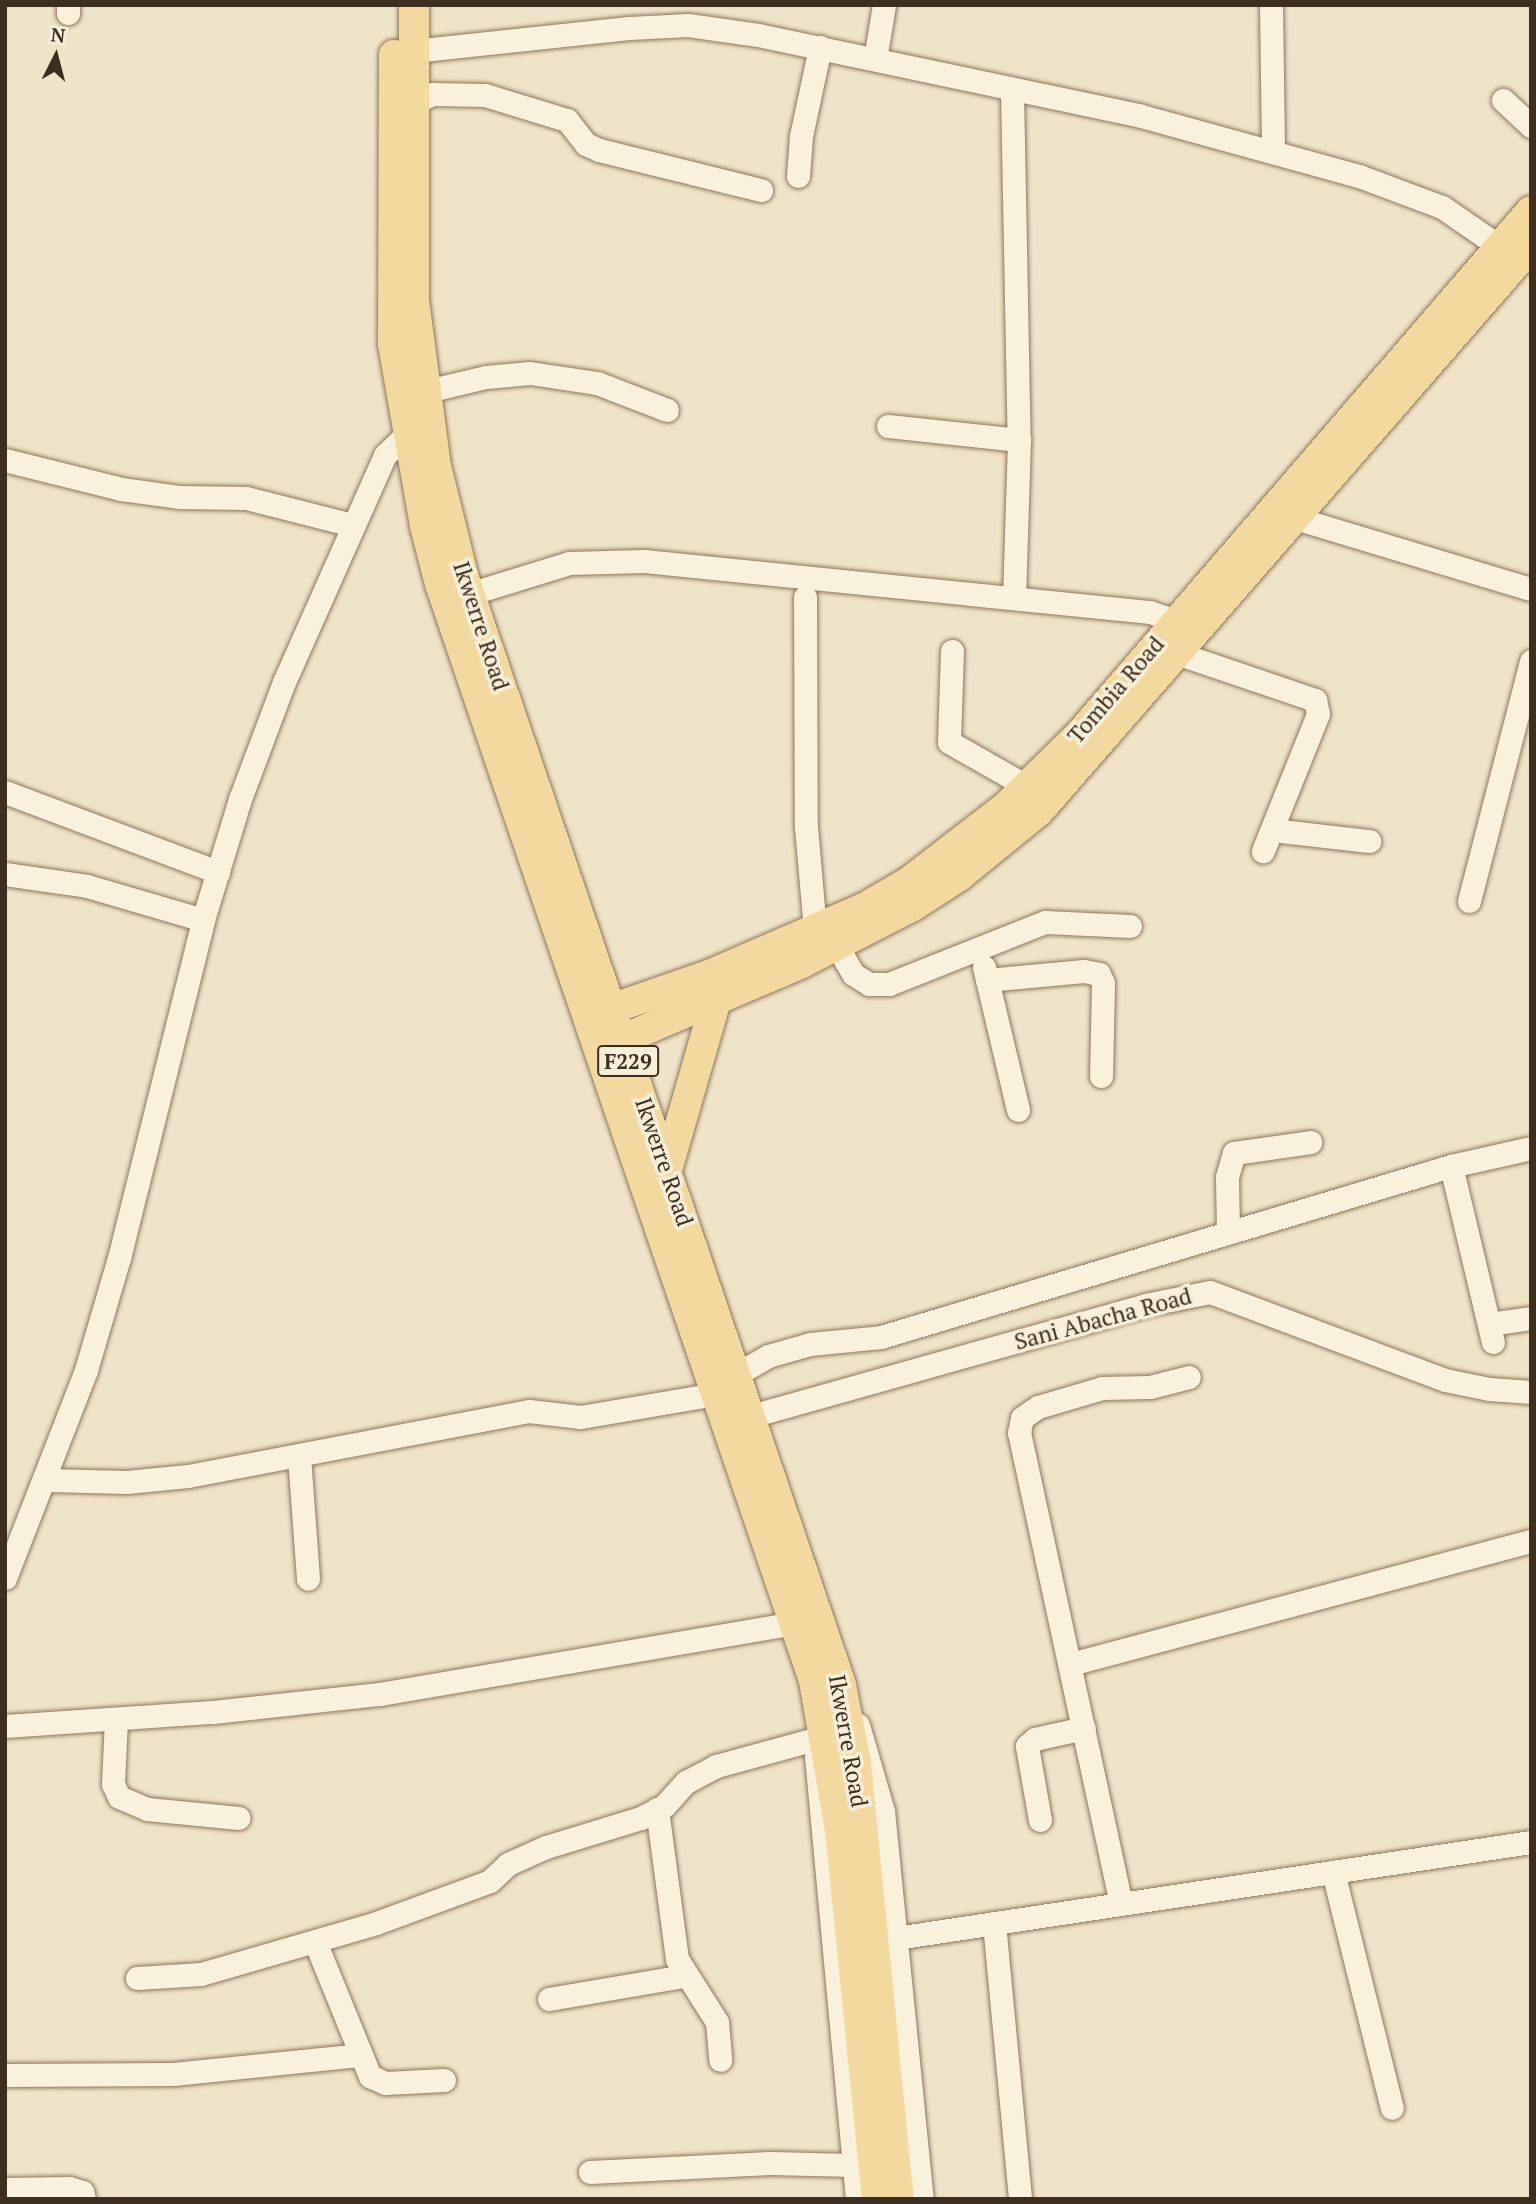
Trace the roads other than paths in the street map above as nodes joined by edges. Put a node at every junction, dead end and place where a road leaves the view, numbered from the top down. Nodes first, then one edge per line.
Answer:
1 (396, 5) edge
2 (414, 5) edge
3 (884, 5) edge
4 (1271, 5) edge
5 (690, 15) edge
6 (820, 47) junction
7 (413, 51) junction
8 (876, 60) junction
9 (1012, 91) junction
10 (1503, 100) dead end
11 (414, 102) junction
12 (1531, 125) edge
13 (1273, 152) junction
14 (798, 176) dead end
15 (761, 190) dead end
16 (1531, 211) edge
17 (1520, 245) edge
18 (423, 392) junction
19 (667, 410) dead end
20 (888, 426) dead end
21 (418, 432) junction
22 (1019, 440) junction
23 (5, 460) edge
24 (1281, 514) junction
25 (353, 524) junction
26 (1531, 589) edge
27 (469, 594) junction
28 (805, 597) dead end
29 (1014, 598) junction
30 (1187, 624) junction
31 (1168, 649) junction
32 (952, 651) dead end
33 (1531, 660) edge
34 (1028, 787) junction
35 (5, 792) edge
36 (1369, 841) dead end
37 (218, 872) junction
38 (5, 874) edge
39 (1469, 901) dead end
40 (203, 920) junction
41 (1130, 926) dead end
42 (826, 938) junction
43 (979, 948) junction
44 (597, 978) junction
45 (987, 980) junction
46 (652, 997) junction
47 (716, 1000) junction
48 (598, 1014) junction
49 (609, 1046) junction
50 (1101, 1076) dead end
51 (1018, 1110) dead end
52 (1310, 1142) dead end
53 (1531, 1148) edge
54 (1451, 1166) junction
55 (667, 1170) junction
56 (1228, 1231) junction
57 (1531, 1318) edge
58 (1189, 1377) dead end
59 (726, 1384) junction
60 (1531, 1392) edge
61 (751, 1416) junction
62 (299, 1456) junction
63 (47, 1480) junction
64 (13, 1538) edge
65 (1531, 1541) edge
66 (5, 1578) edge
67 (308, 1579) dead end
68 (797, 1626) junction
69 (1071, 1664) junction
70 (841, 1685) junction
71 (116, 1720) junction
72 (5, 1726) edge
73 (1084, 1728) junction
74 (815, 1740) junction
75 (657, 1809) junction
76 (239, 1818) dead end
77 (1040, 1820) dead end
78 (1531, 1842) edge
79 (1333, 1872) junction
80 (1121, 1904) junction
81 (994, 1923) junction
82 (896, 1938) junction
83 (316, 1944) junction
84 (684, 1976) junction
85 (137, 1978) dead end
86 (550, 1999) dead end
87 (359, 2056) junction
88 (720, 2060) dead end
89 (5, 2075) edge
90 (444, 2080) dead end
91 (1392, 2108) dead end
92 (879, 2110) junction
93 (854, 2165) junction
94 (590, 2172) dead end
95 (5, 2189) edge
96 (84, 2199) edge
97 (857, 2199) edge
98 (877, 2199) edge
99 (899, 2199) edge
100 (922, 2199) edge
101 (1020, 2199) edge

1 - 21 main road, Ikwerre Road / F229
2 - 7 main road, Ikwerre Road / F229
3 - 8 street
4 - 13 street
5 - 6 street
5 - 7 street
6 - 8 street
6 - 14 street
7 - 11 main road, Ikwerre Road / F229
8 - 9 street
9 - 13 street
9 - 22 street
10 - 12 street
11 - 15 street
11 - 18 main road, Ikwerre Road / F229
13 - 17 street
16 - 17 main road, Tombia Road
17 - 24 main road, Tombia Road
18 - 19 street
18 - 21 main road, Ikwerre Road / F229
20 - 22 street
21 - 25 street
21 - 27 main road, Ikwerre Road / F229
21 - 48 main road, Ikwerre Road / F229
22 - 29 street
23 - 25 street
24 - 26 street
24 - 30 main road, Tombia Road
25 - 37 street
27 - 29 street
27 - 44 main road, Ikwerre Road / F229
28 - 42 street
29 - 30 street
30 - 31 main road, Tombia Road
31 - 34 main road, Tombia Road
31 - 36 street
31 - 42 main road, Tombia Road
32 - 34 street
33 - 39 street
34 - 42 main road, Tombia Road
35 - 37 street
37 - 40 street
38 - 40 street
40 - 63 street
41 - 43 street
42 - 43 street
42 - 46 main road, Tombia Road
42 - 47 main road, Tombia Road
43 - 45 street
44 - 46 main road
44 - 48 main road, Ikwerre Road / F229
45 - 50 street
45 - 51 street
46 - 48 main road, Tombia Road
47 - 49 main road, Tombia Road
47 - 55 main road
48 - 49 main road, Ikwerre Road / F229
49 - 55 main road, Ikwerre Road / F229
49 - 59 main road, Ikwerre Road / F229
52 - 56 street
53 - 54 street
54 - 56 street
54 - 57 street
55 - 59 main road, Ikwerre Road / F229
56 - 59 street
58 - 69 street
59 - 61 main road, Ikwerre Road / F229
59 - 62 street
59 - 68 main road, Ikwerre Road / F229
60 - 61 street, Sani Abacha Road
61 - 70 main road, Ikwerre Road / F229
62 - 63 street
62 - 67 street
63 - 64 street
64 - 66 street
65 - 69 street
68 - 71 street
68 - 74 street
68 - 92 main road, Ikwerre Road / F229
69 - 73 street
70 - 82 street
70 - 92 main road, Ikwerre Road / F229
71 - 72 street
71 - 76 street
73 - 77 street
73 - 80 street
74 - 75 street
74 - 93 street
75 - 83 street
75 - 84 street
78 - 79 street
79 - 80 street
79 - 91 street
80 - 81 street
81 - 82 street
81 - 101 street
82 - 100 street
83 - 85 street
83 - 87 street
84 - 86 street
84 - 88 street
87 - 89 street
87 - 90 street
92 - 98 main road, Ikwerre Road / F229
92 - 99 main road, Ikwerre Road / F229
93 - 94 street
93 - 97 street
95 - 96 street

